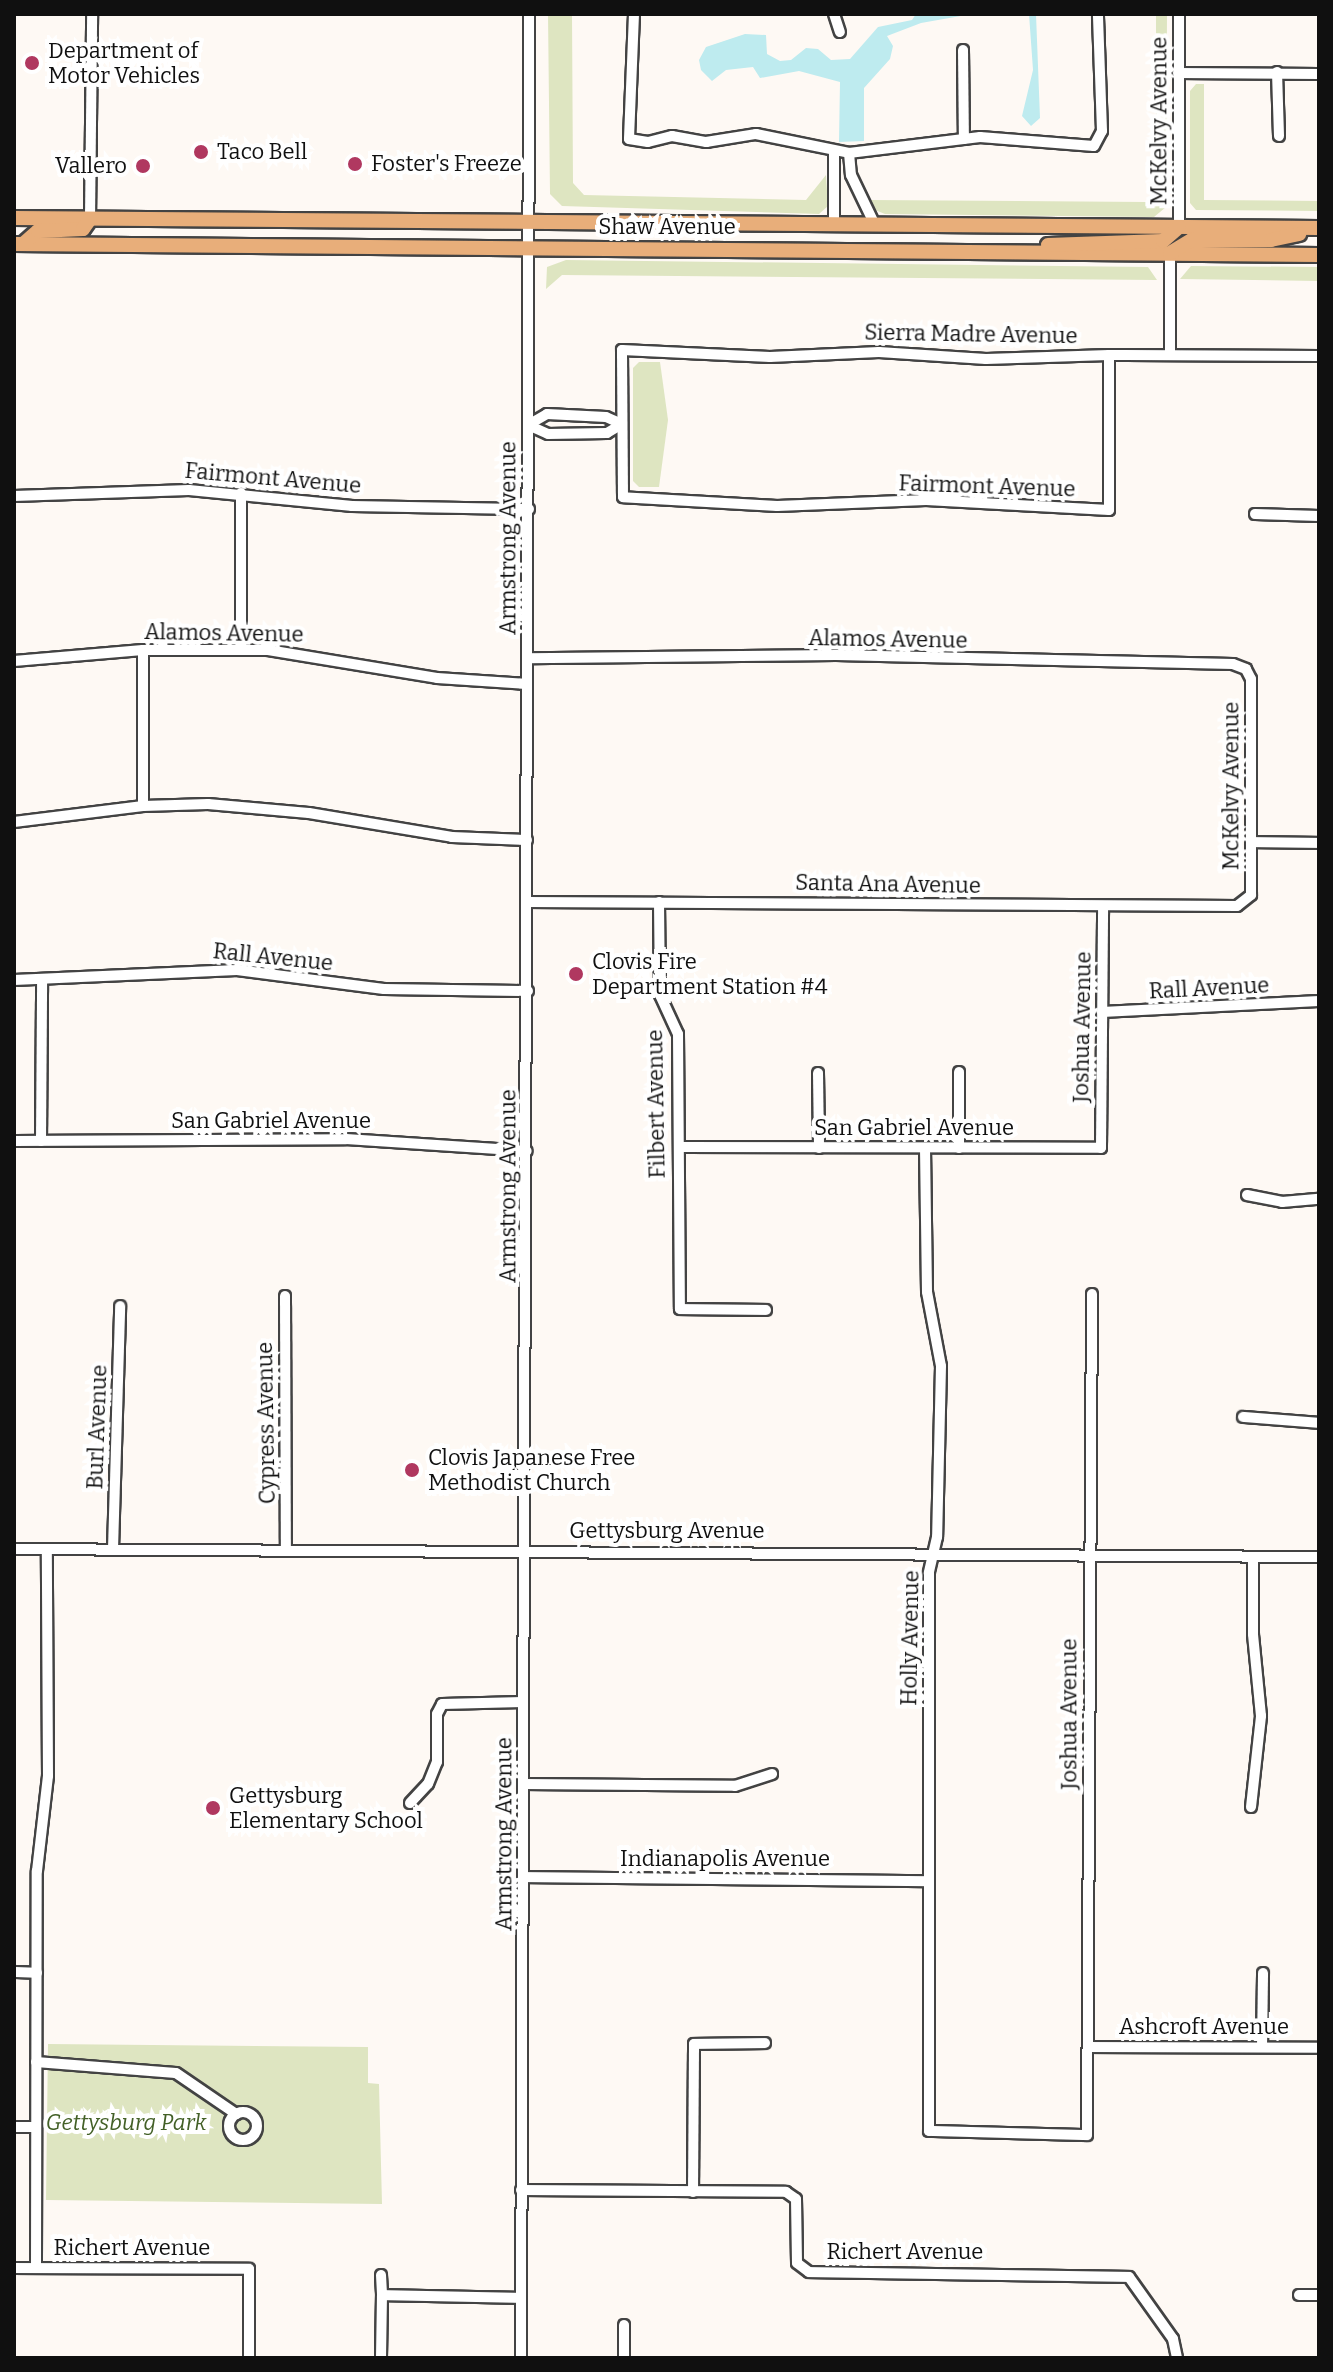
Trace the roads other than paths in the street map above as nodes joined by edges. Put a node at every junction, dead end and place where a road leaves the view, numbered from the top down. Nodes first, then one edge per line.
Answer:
1 (92, 14) edge
2 (529, 14) edge
3 (634, 14) edge
4 (834, 14) edge
5 (1098, 14) edge
6 (1179, 14) edge
7 (840, 32) dead end
8 (963, 50) dead end
9 (1277, 72) junction
10 (1178, 73) junction
11 (1319, 74) edge
12 (1279, 136) dead end
13 (964, 139) junction
14 (834, 152) junction
15 (849, 153) junction
16 (14, 218) edge
17 (90, 219) junction
18 (529, 223) junction
19 (834, 224) junction
20 (875, 225) junction
21 (1179, 227) junction
22 (1319, 229) edge
23 (19, 244) edge
24 (529, 248) junction
25 (1017, 251) junction
26 (1170, 253) junction
27 (1319, 255) edge
28 (1109, 355) junction
29 (1170, 355) junction
30 (1319, 356) edge
31 (622, 424) junction
32 (528, 425) junction
33 (241, 493) junction
34 (14, 496) edge
35 (529, 509) junction
36 (1255, 514) dead end
37 (1319, 516) edge
38 (241, 649) junction
39 (143, 650) junction
40 (528, 658) junction
41 (14, 661) edge
42 (1246, 669) joint
43 (527, 684) junction
44 (143, 806) junction
45 (14, 822) edge
46 (527, 840) junction
47 (1251, 842) junction
48 (1319, 843) edge
49 (527, 902) junction
50 (659, 902) junction
51 (1247, 902) joint
52 (1103, 907) junction
53 (14, 980) edge
54 (42, 980) junction
55 (528, 991) junction
56 (1319, 1001) edge
57 (1102, 1012) junction
58 (959, 1072) dead end
59 (818, 1073) dead end
60 (14, 1141) edge
61 (41, 1141) junction
62 (679, 1147) junction
63 (819, 1148) junction
64 (925, 1148) junction
65 (959, 1148) junction
66 (1101, 1148) joint
67 (527, 1151) junction
68 (1247, 1195) dead end
69 (1319, 1199) edge
70 (1092, 1294) dead end
71 (285, 1296) dead end
72 (120, 1306) dead end
73 (766, 1310) dead end
74 (1243, 1417) dead end
75 (1319, 1423) edge
76 (14, 1549) edge
77 (47, 1549) junction
78 (113, 1549) junction
79 (286, 1550) junction
80 (524, 1552) junction
81 (933, 1556) junction
82 (1090, 1556) junction
83 (1253, 1557) junction
84 (1319, 1557) edge
85 (523, 1702) junction
86 (772, 1774) dead end
87 (524, 1784) junction
88 (410, 1803) dead end
89 (1251, 1807) dead end
90 (523, 1877) junction
91 (926, 1881) junction
92 (14, 1972) edge
93 (37, 1973) junction
94 (1263, 1973) dead end
95 (765, 2043) dead end
96 (1089, 2047) junction
97 (1262, 2047) junction
98 (1319, 2048) edge
99 (36, 2062) junction
100 (236, 2114) dead end
101 (14, 2127) edge
102 (36, 2127) junction
103 (1087, 2135) joint
104 (521, 2190) junction
105 (693, 2192) junction
106 (14, 2268) edge
107 (36, 2268) junction
108 (381, 2275) dead end
109 (382, 2295) junction
110 (1299, 2295) dead end
111 (1319, 2295) edge
112 (521, 2298) junction
113 (624, 2325) dead end
114 (249, 2358) edge
115 (381, 2358) edge
116 (521, 2358) edge
117 (624, 2358) edge
118 (1177, 2358) edge

1 - 17 street
2 - 18 street, Armstrong Avenue
3 - 14 street
4 - 7 street
5 - 13 street
6 - 10 street, McKelvy Avenue
8 - 13 street
9 - 10 street
9 - 11 street
9 - 12 street
10 - 21 street, McKelvy Avenue
13 - 15 street
14 - 15 street
14 - 19 street
15 - 20 street
16 - 17 main road, Shaw Avenue
17 - 18 main road, Shaw Avenue
17 - 23 main road
18 - 19 main road, Shaw Avenue
18 - 24 street, Armstrong Avenue
19 - 20 main road, Shaw Avenue
20 - 21 main road, Shaw Avenue
21 - 22 main road, Shaw Avenue
21 - 25 main road
22 - 26 main road
23 - 24 main road, Shaw Avenue
24 - 25 main road, Shaw Avenue
24 - 32 street, Armstrong Avenue
25 - 26 main road, Shaw Avenue
26 - 27 main road, Shaw Avenue
26 - 29 street
28 - 29 street, Sierra Madre Avenue
28 - 31 street, Sierra Madre Avenue
28 - 31 street, Fairmont Avenue
29 - 30 street, Sierra Madre Avenue
31 - 32 street
31 - 32 street
32 - 35 street, Armstrong Avenue
33 - 34 street, Fairmont Avenue
33 - 35 street, Fairmont Avenue
33 - 38 street
35 - 40 street, Armstrong Avenue
36 - 37 street
38 - 39 street, Alamos Avenue
38 - 43 street, Alamos Avenue
39 - 41 street, Alamos Avenue
39 - 44 street
40 - 42 street, Alamos Avenue
40 - 43 street, Armstrong Avenue
42 - 47 street, McKelvy Avenue
43 - 46 street, Armstrong Avenue
44 - 45 street
44 - 46 street
46 - 49 street, Armstrong Avenue
47 - 48 street
47 - 51 street, McKelvy Avenue
49 - 50 street, Santa Ana Avenue
49 - 55 street, Armstrong Avenue
50 - 52 street, Santa Ana Avenue
50 - 62 street, Filbert Avenue
51 - 52 street, Santa Ana Avenue
52 - 57 street, Joshua Avenue
53 - 54 street, Rall Avenue
54 - 55 street, Rall Avenue
54 - 61 street
55 - 67 street, Armstrong Avenue
56 - 57 street, Rall Avenue
57 - 66 street, Joshua Avenue
58 - 65 street
59 - 63 street
60 - 61 street, San Gabriel Avenue
61 - 67 street, San Gabriel Avenue
62 - 63 street, San Gabriel Avenue
62 - 73 street, Filbert Avenue
63 - 64 street, San Gabriel Avenue
64 - 65 street, San Gabriel Avenue
64 - 81 street, Holly Avenue
65 - 66 street, San Gabriel Avenue
67 - 80 street, Armstrong Avenue
68 - 69 street
70 - 82 street, Joshua Avenue
71 - 79 street, Cypress Avenue
72 - 78 street, Burl Avenue
74 - 75 street
76 - 77 street, Gettysburg Avenue
77 - 78 street, Gettysburg Avenue
77 - 93 street
78 - 79 street, Gettysburg Avenue
79 - 80 street, Gettysburg Avenue
80 - 81 street, Gettysburg Avenue
80 - 85 street, Armstrong Avenue
81 - 82 street, Gettysburg Avenue
81 - 91 street, Holly Avenue
82 - 83 street, Gettysburg Avenue
82 - 96 street, Joshua Avenue
83 - 84 street, Gettysburg Avenue
83 - 89 street
85 - 87 street, Armstrong Avenue
85 - 88 street
86 - 87 street
87 - 90 street, Armstrong Avenue
90 - 91 street, Indianapolis Avenue
90 - 104 street, Armstrong Avenue
91 - 103 street, Holly Avenue
92 - 93 street
93 - 99 street
94 - 97 street
95 - 105 street
96 - 97 street, Ashcroft Avenue
96 - 103 street, Joshua Avenue
97 - 98 street, Ashcroft Avenue
99 - 100 street
99 - 102 street
101 - 102 street
102 - 107 street
104 - 105 street, Richert Avenue
104 - 112 street, Armstrong Avenue
105 - 118 street, Richert Avenue
106 - 107 street, Richert Avenue
107 - 114 street, Richert Avenue
108 - 109 street
109 - 112 street
109 - 115 street
110 - 111 street
112 - 116 street, Armstrong Avenue
113 - 117 street

